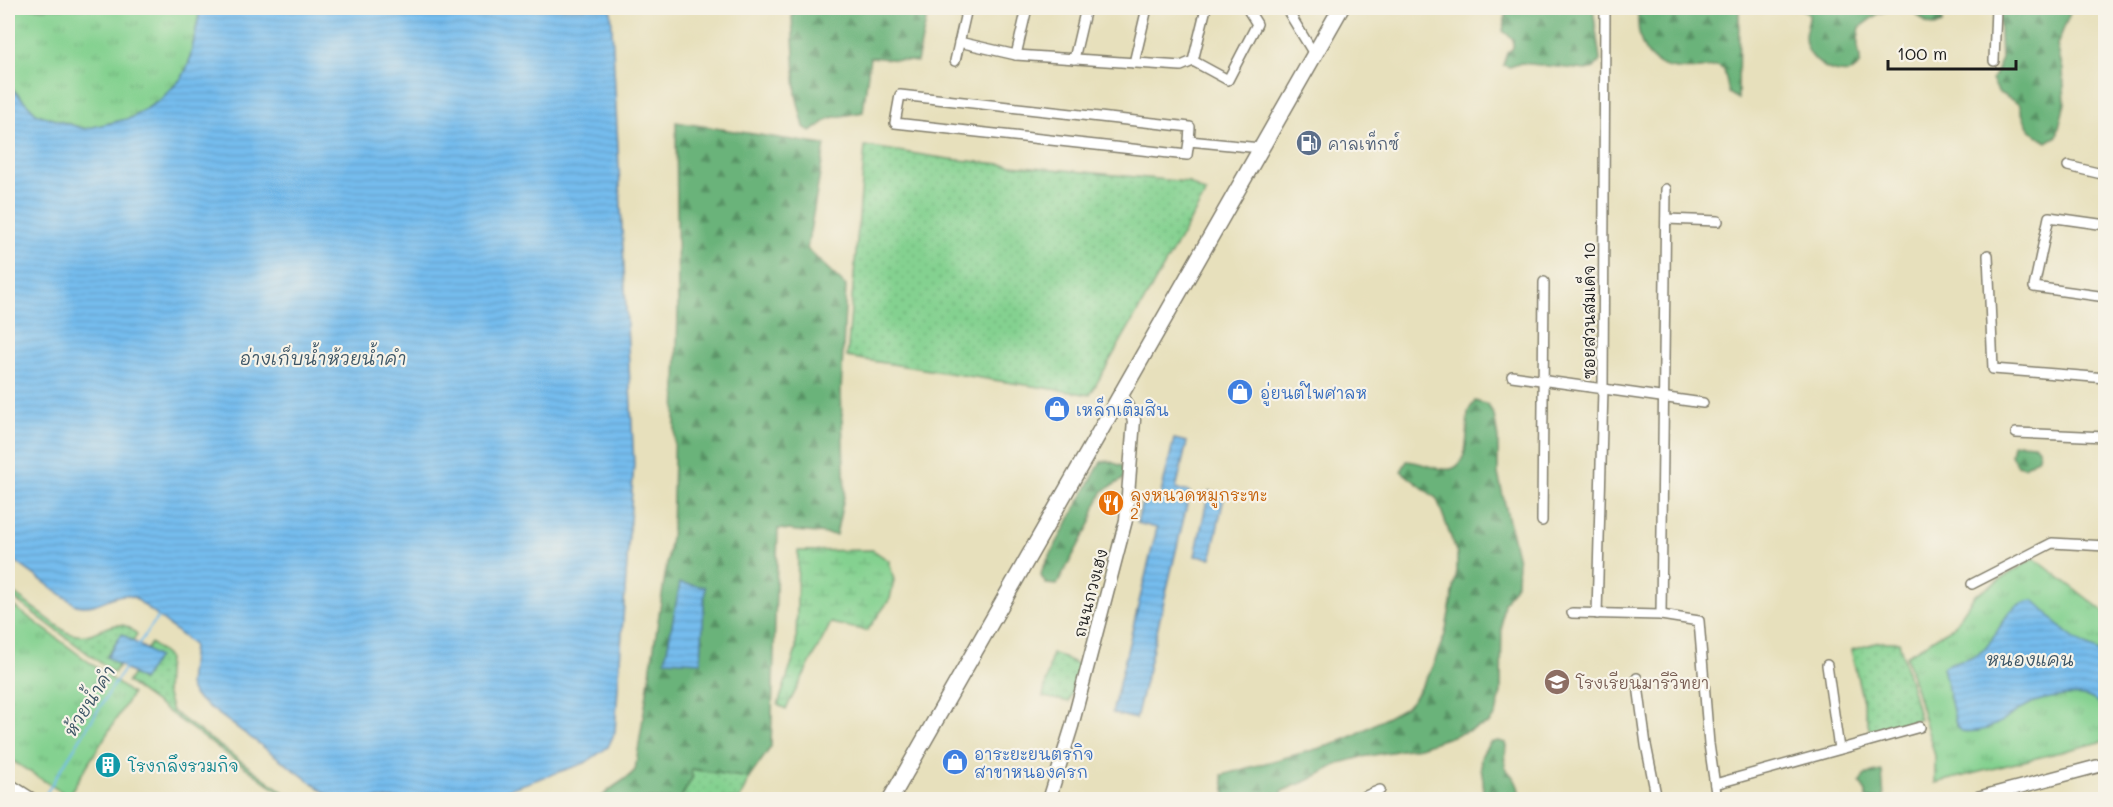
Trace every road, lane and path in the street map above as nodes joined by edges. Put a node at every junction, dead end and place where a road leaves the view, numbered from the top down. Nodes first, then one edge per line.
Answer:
1 (967, 8) edge
2 (1027, 8) edge
3 (1086, 8) edge
4 (1147, 8) edge
5 (1206, 8) edge
6 (1247, 8) edge
7 (1286, 8) edge
8 (1341, 8) edge
9 (1605, 8) edge
10 (1996, 8) edge
11 (959, 42) junction
12 (1314, 54) junction
13 (1016, 55) junction
14 (1074, 59) junction
15 (956, 61) dead end
16 (1193, 61) junction
17 (1994, 61) dead end
18 (1134, 63) junction
19 (1189, 141) junction
20 (1260, 148) junction
21 (2068, 166) dead end
22 (2106, 176) edge
23 (1666, 189) dead end
24 (1666, 219) junction
25 (1718, 221) dead end
26 (2106, 225) edge
27 (1988, 255) dead end
28 (1544, 282) dead end
29 (2106, 297) edge
30 (1512, 376) dead end
31 (2106, 378) edge
32 (1545, 381) junction
33 (1603, 389) junction
34 (1120, 393) junction
35 (1663, 397) junction
36 (1702, 403) dead end
37 (2016, 433) dead end
38 (2106, 437) edge
39 (1542, 521) dead end
40 (2106, 546) edge
41 (1972, 584) dead end
42 (1572, 613) dead end
43 (1597, 614) junction
44 (1661, 615) junction
45 (1827, 665) dead end
46 (1637, 678) dead end
47 (1920, 727) dead end
48 (1839, 749) junction
49 (2106, 764) edge
50 (1715, 784) junction
51 (8, 786) edge
52 (1380, 790) dead end
53 (27, 797) edge
54 (890, 800) edge
55 (1049, 800) edge
56 (1356, 800) edge
57 (1657, 800) edge
58 (1717, 800) edge
59 (1970, 800) edge

1 - 11 street
2 - 13 street
3 - 14 street
4 - 18 street
5 - 16 street
6 - 16 street
7 - 12 street
8 - 12 main road
9 - 33 street, ซอยสวนสมเด็จ 10
10 - 17 street
11 - 13 street
11 - 15 street
12 - 20 main road
13 - 14 street
14 - 18 street
16 - 18 street
19 - 19 street
19 - 20 street
20 - 34 main road
21 - 22 street
23 - 24 street
24 - 25 street
24 - 35 street
26 - 29 street
27 - 31 street
28 - 32 street
30 - 32 street
32 - 33 street
32 - 39 street
33 - 35 street
33 - 43 street, ซอยสวนสมเด็จ 10
34 - 54 main road
34 - 55 street, ถนนกวงเฮง
35 - 36 street
35 - 44 street
37 - 38 street
40 - 41 street
42 - 43 street
43 - 44 street
44 - 50 street
45 - 48 street
46 - 57 street
47 - 48 street
48 - 50 street
49 - 59 street
50 - 58 street
51 - 53 main road
52 - 56 street

